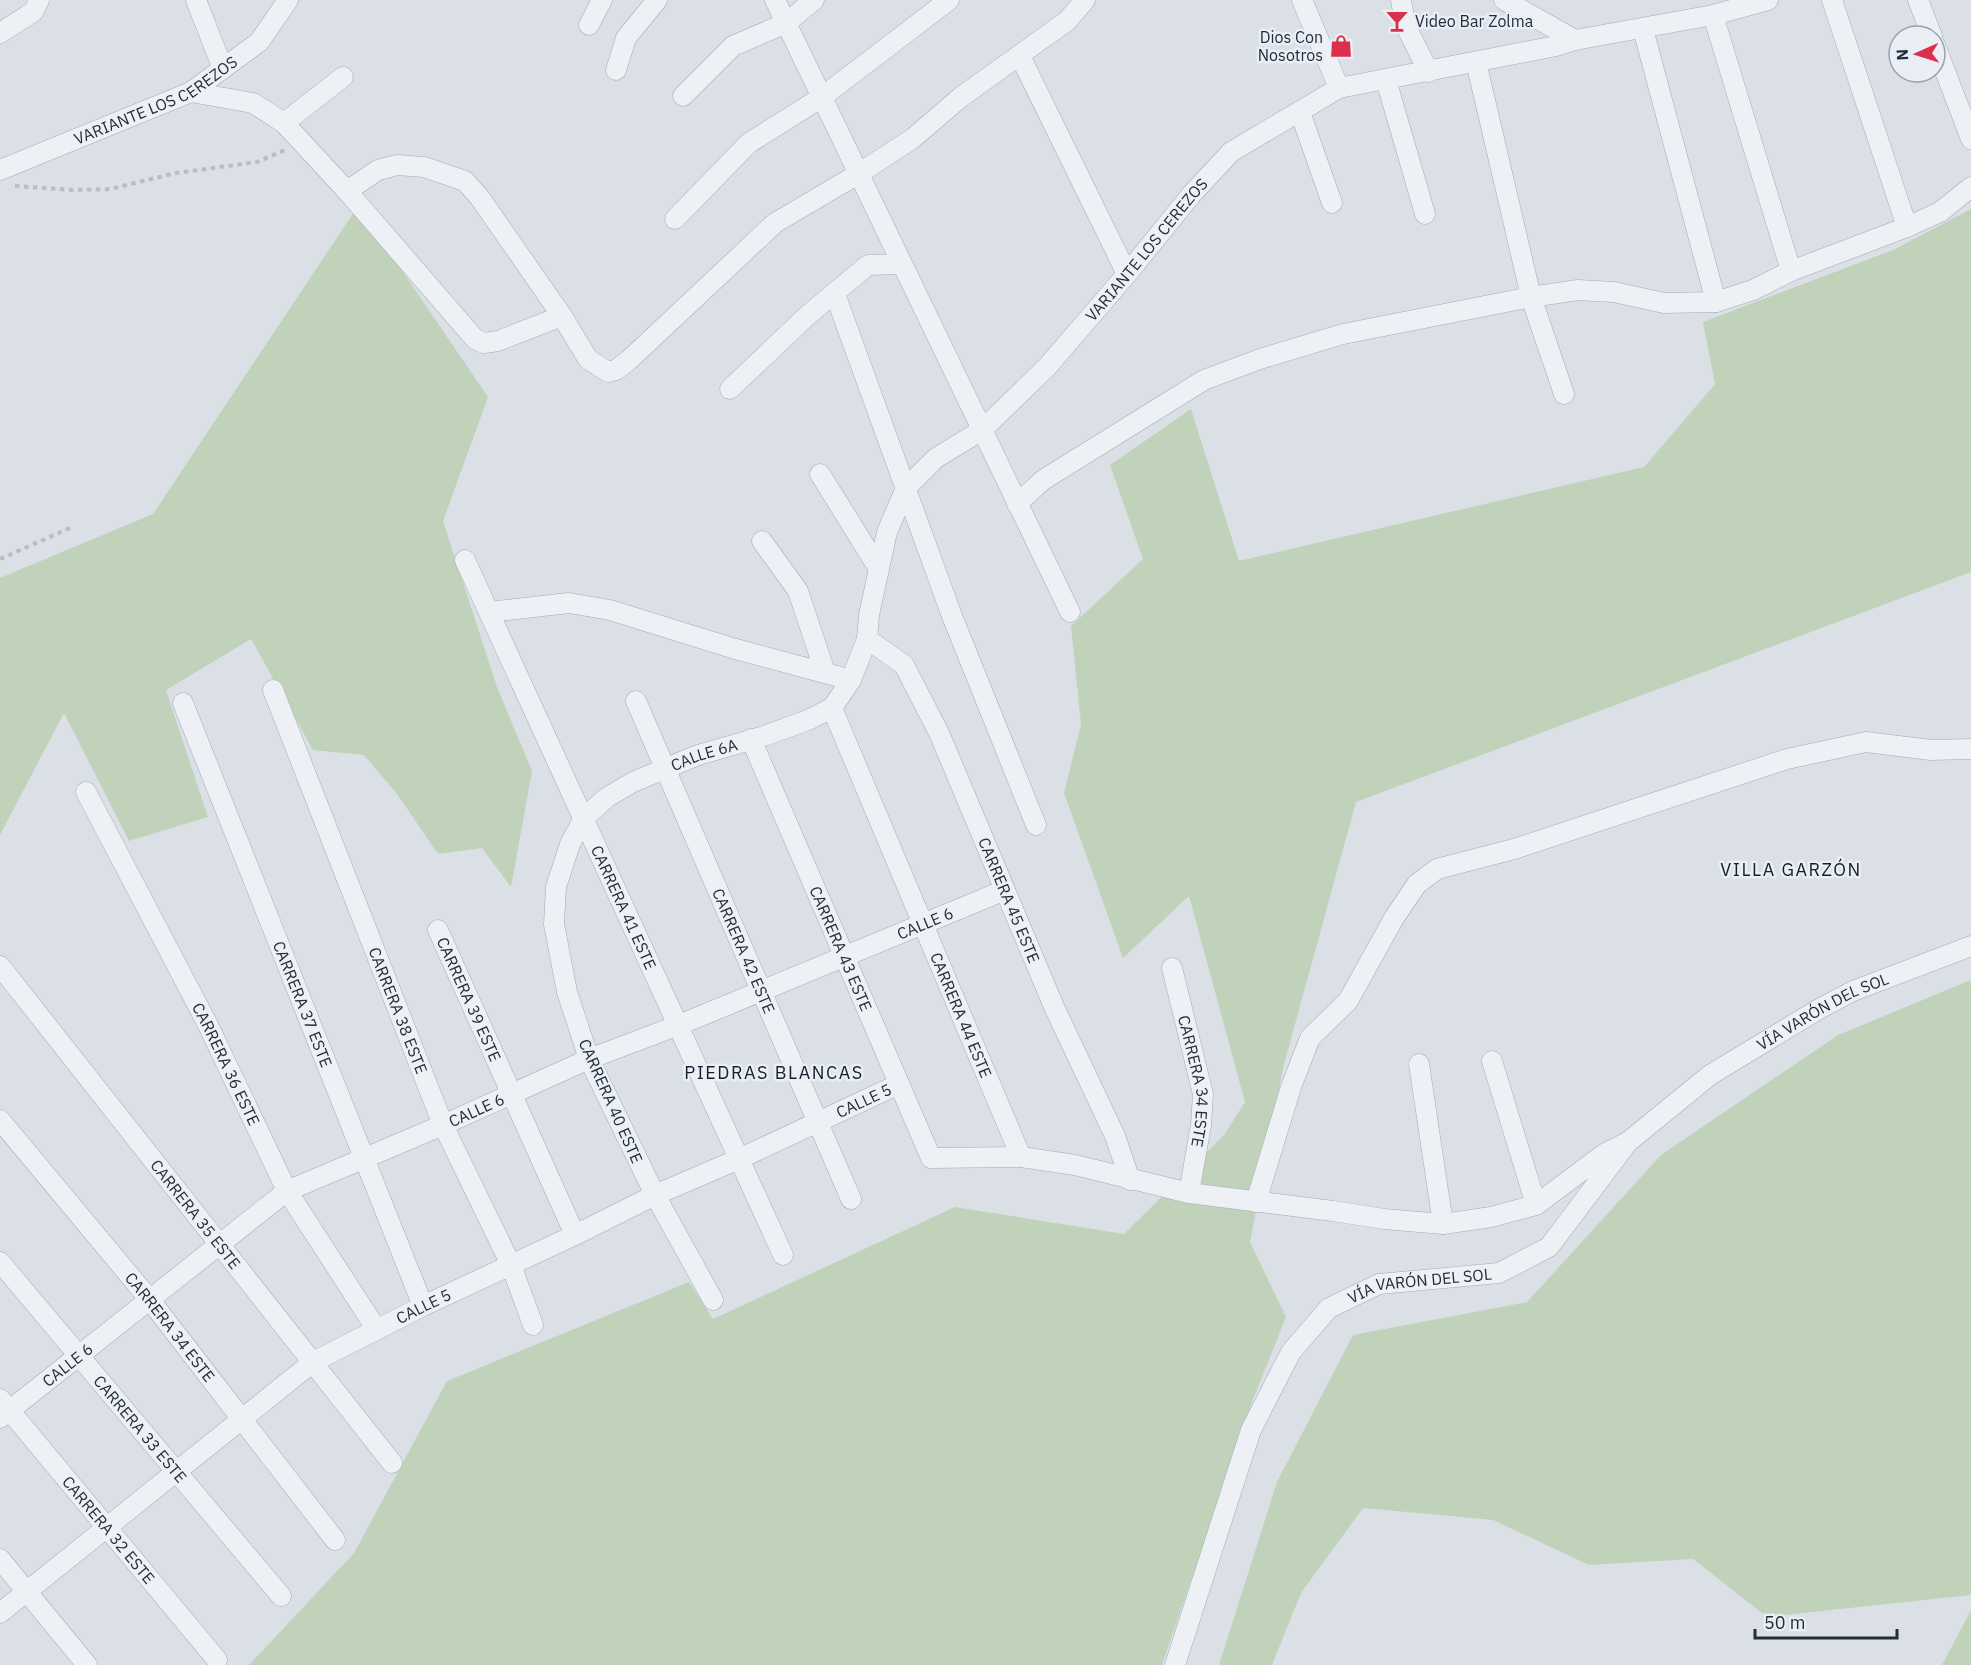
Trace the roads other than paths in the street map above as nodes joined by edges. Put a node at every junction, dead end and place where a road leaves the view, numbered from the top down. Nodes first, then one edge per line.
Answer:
1 (39, 0) edge
2 (196, 0) edge
3 (288, 0) edge
4 (602, 0) edge
5 (657, 0) edge
6 (775, 0) edge
7 (814, 0) edge
8 (949, 0) edge
9 (1085, 0) edge
10 (1302, 0) edge
11 (1401, 0) edge
12 (1504, 0) edge
13 (1768, 0) edge
14 (1832, 0) edge
15 (1918, 0) edge
16 (1713, 15) junction
17 (786, 23) junction
18 (1927, 24) edge
19 (589, 25) dead end
20 (1643, 29) junction
21 (0, 33) edge
22 (1575, 40) junction
23 (1020, 56) junction
24 (1476, 62) junction
25 (223, 69) junction
26 (616, 70) dead end
27 (1429, 72) junction
28 (1947, 76) edge
29 (343, 77) dead end
30 (1386, 80) junction
31 (1339, 88) junction
32 (191, 92) junction
33 (683, 96) dead end
34 (822, 98) junction
35 (1300, 112) junction
36 (284, 123) junction
37 (1971, 139) edge
38 (858, 174) junction
39 (5, 178) edge
40 (1971, 187) edge
41 (347, 191) junction
42 (1332, 203) dead end
43 (1425, 214) dead end
44 (675, 219) dead end
45 (1907, 227) junction
46 (902, 264) junction
47 (1791, 271) junction
48 (1127, 274) junction
49 (835, 294) junction
50 (1531, 297) junction
51 (1716, 302) junction
52 (562, 316) junction
53 (730, 389) dead end
54 (1564, 394) dead end
55 (982, 430) junction
56 (820, 474) dead end
57 (906, 488) junction
58 (1017, 504) junction
59 (762, 541) dead end
60 (465, 560) dead end
61 (879, 569) junction
62 (489, 612) junction
63 (1070, 612) dead end
64 (867, 639) junction
65 (825, 672) junction
66 (851, 680) junction
67 (273, 690) dead end
68 (636, 701) dead end
69 (183, 704) dead end
70 (832, 708) junction
71 (751, 739) junction
72 (1971, 749) edge
73 (665, 769) junction
74 (86, 792) dead end
75 (584, 819) junction
76 (1036, 825) dead end
77 (556, 887) joint
78 (1005, 890) junction
79 (923, 924) junction
80 (438, 930) dead end
81 (1971, 946) edge
82 (844, 957) junction
83 (0, 966) edge
84 (1172, 968) dead end
85 (761, 991) junction
86 (678, 1026) junction
87 (589, 1059) junction
88 (1492, 1061) dead end
89 (1419, 1065) dead end
90 (899, 1084) junction
91 (512, 1093) junction
92 (0, 1120) edge
93 (818, 1123) junction
94 (443, 1125) junction
95 (1628, 1142) junction
96 (1021, 1156) junction
97 (364, 1158) junction
98 (739, 1159) junction
99 (1130, 1180) junction
100 (286, 1191) junction
101 (1189, 1193) junction
102 (655, 1195) junction
103 (851, 1199) dead end
104 (1256, 1202) junction
105 (1536, 1204) junction
106 (1443, 1224) junction
107 (575, 1235) junction
108 (219, 1246) junction
109 (783, 1255) dead end
110 (0, 1262) edge
111 (511, 1265) junction
112 (150, 1300) junction
113 (713, 1300) dead end
114 (423, 1306) junction
115 (533, 1325) dead end
116 (377, 1330) junction
117 (79, 1356) junction
118 (313, 1362) junction
119 (3, 1410) edge
120 (243, 1418) junction
121 (392, 1462) dead end
122 (177, 1471) junction
123 (107, 1527) junction
124 (335, 1540) dead end
125 (0, 1559) edge
126 (27, 1592) junction
127 (281, 1596) dead end
128 (0, 1613) edge
129 (217, 1660) dead end
130 (87, 1665) edge
131 (1175, 1665) edge

1 - 21 street
2 - 25 street
3 - 25 street, VARIANTE LOS CEREZOS
4 - 19 street
5 - 26 street
6 - 17 street
7 - 17 street
8 - 34 street
9 - 23 street
10 - 31 street
11 - 27 street
12 - 22 street
13 - 16 street, VARIANTE LOS CEREZOS
14 - 45 street
15 - 18 street
16 - 20 street, VARIANTE LOS CEREZOS
16 - 47 street
17 - 33 street
17 - 34 street
20 - 22 street, VARIANTE LOS CEREZOS
20 - 51 street
22 - 24 street, VARIANTE LOS CEREZOS
23 - 38 street
23 - 48 street
24 - 27 street, VARIANTE LOS CEREZOS
24 - 50 street
25 - 32 street, VARIANTE LOS CEREZOS
27 - 30 street, VARIANTE LOS CEREZOS
28 - 37 street
29 - 36 street
30 - 31 street, VARIANTE LOS CEREZOS
30 - 43 street
31 - 35 street, VARIANTE LOS CEREZOS
32 - 36 street
32 - 39 street, VARIANTE LOS CEREZOS
34 - 38 street
34 - 44 street
35 - 42 street
35 - 48 street, VARIANTE LOS CEREZOS
36 - 41 street
38 - 46 street
38 - 52 street
40 - 45 street
41 - 52 street
41 - 52 street
45 - 47 street
46 - 49 street
46 - 55 street
47 - 51 street
48 - 55 street, VARIANTE LOS CEREZOS
49 - 53 street
49 - 57 street
50 - 51 street
50 - 54 street
50 - 58 street
55 - 57 street, VARIANTE LOS CEREZOS
55 - 58 street
56 - 61 street
57 - 61 street, VARIANTE LOS CEREZOS
57 - 76 street
58 - 63 street
59 - 65 street
60 - 62 street, CARRERA 41 ESTE
61 - 64 street, VARIANTE LOS CEREZOS
62 - 65 street
62 - 75 street, CARRERA 41 ESTE
64 - 66 street, VARIANTE LOS CEREZOS
64 - 78 street, CARRERA 45 ESTE
65 - 66 street
66 - 70 street, VARIANTE LOS CEREZOS
67 - 94 street, CARRERA 38 ESTE
68 - 73 street, CARRERA 42 ESTE
69 - 97 street, CARRERA 37 ESTE
70 - 71 street, CALLE 6A
70 - 79 street, CARRERA 44 ESTE
71 - 73 street, CALLE 6A
71 - 82 street, CARRERA 43 ESTE
72 - 104 street
73 - 75 street, CALLE 6A
73 - 85 street, CARRERA 42 ESTE
74 - 100 street, CARRERA 36 ESTE
75 - 77 street, CALLE 6A
75 - 86 street, CARRERA 41 ESTE
77 - 87 street, CARRERA 40 ESTE
78 - 79 street, CALLE 6
78 - 99 street, CARRERA 45 ESTE
79 - 82 street, CALLE 6
79 - 96 street, CARRERA 44 ESTE
80 - 91 street, CARRERA 39 ESTE
81 - 95 street, VÍA VARÓN DEL SOL
82 - 85 street, CALLE 6
82 - 90 street, CARRERA 43 ESTE
83 - 108 street, CARRERA 35 ESTE
84 - 101 street, CARRERA 34 ESTE
85 - 86 street, CALLE 6
85 - 93 street, CARRERA 42 ESTE
86 - 87 street, CALLE 6
86 - 98 street, CARRERA 41 ESTE
87 - 91 street, CALLE 6
87 - 102 street, CARRERA 40 ESTE
88 - 105 street
89 - 106 street
90 - 93 street, CALLE 5
90 - 96 street, CARRERA 43 ESTE
91 - 94 street, CALLE 6
91 - 107 street, CARRERA 39 ESTE
92 - 112 street, CARRERA 34 ESTE
93 - 98 street, CALLE 5
93 - 103 street, CARRERA 42 ESTE
94 - 97 street, CALLE 6
94 - 111 street, CARRERA 38 ESTE
95 - 105 street
95 - 131 street, VÍA VARÓN DEL SOL
96 - 99 street
97 - 100 street, CALLE 6
97 - 114 street, CARRERA 37 ESTE
98 - 102 street, CALLE 5
98 - 109 street, CARRERA 41 ESTE
99 - 101 street
100 - 108 street, CALLE 6
100 - 116 street, CARRERA 36 ESTE
101 - 104 street
102 - 107 street, CALLE 5
102 - 113 street, CARRERA 40 ESTE
104 - 106 street
105 - 106 street
107 - 111 street, CALLE 5
108 - 112 street, CALLE 6
108 - 118 street, CARRERA 35 ESTE
110 - 117 street, CARRERA 33 ESTE
111 - 114 street, CALLE 5
111 - 115 street, CARRERA 38 ESTE
112 - 117 street, CALLE 6
112 - 120 street, CARRERA 34 ESTE
114 - 116 street, CALLE 5
116 - 118 street, CALLE 5
117 - 119 street, CALLE 6
117 - 122 street, CARRERA 33 ESTE
118 - 120 street, CALLE 5
118 - 121 street, CARRERA 35 ESTE
119 - 123 street, CARRERA 32 ESTE
120 - 122 street, CALLE 5
120 - 124 street, CARRERA 34 ESTE
122 - 123 street, CALLE 5
122 - 127 street, CARRERA 33 ESTE
123 - 126 street, CALLE 5
123 - 129 street, CARRERA 32 ESTE
125 - 126 street
126 - 128 street, CALLE 5
126 - 130 street

